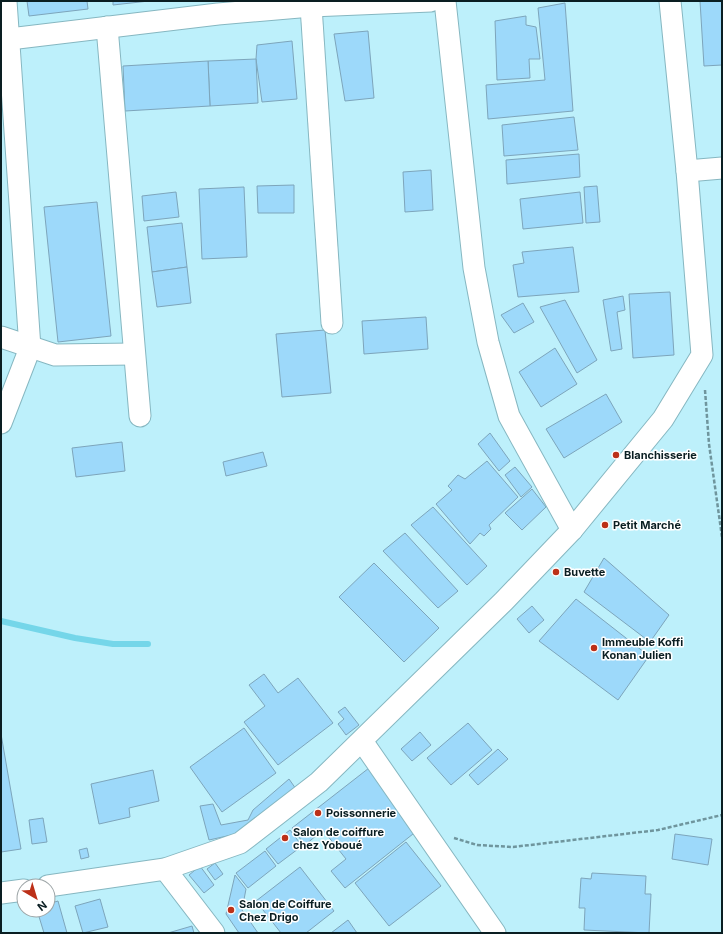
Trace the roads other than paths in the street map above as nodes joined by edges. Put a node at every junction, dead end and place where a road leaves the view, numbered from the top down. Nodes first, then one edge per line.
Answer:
1 (6, 1) edge
2 (431, 1) edge
3 (445, 1) edge
4 (670, 1) edge
5 (311, 6) junction
6 (218, 7) edge
7 (107, 27) junction
8 (5, 39) edge
9 (722, 168) edge
10 (687, 171) junction
11 (332, 323) dead end
12 (1, 337) edge
13 (30, 348) junction
14 (134, 354) junction
15 (140, 416) dead end
16 (1, 423) edge
17 (572, 530) junction
18 (362, 741) junction
19 (165, 869) junction
20 (56, 885) edge
21 (16, 891) edge
22 (1, 894) edge
23 (214, 933) edge
24 (495, 933) edge

1 - 8 street
2 - 5 street
3 - 17 street
4 - 10 street
5 - 6 street
5 - 11 street
6 - 7 street
7 - 8 street
7 - 14 street
8 - 13 street
9 - 10 street
10 - 17 street
12 - 13 street
13 - 14 street
13 - 16 street
14 - 15 street
17 - 18 street
18 - 19 street
18 - 24 street
19 - 20 street
19 - 23 street
21 - 22 street

